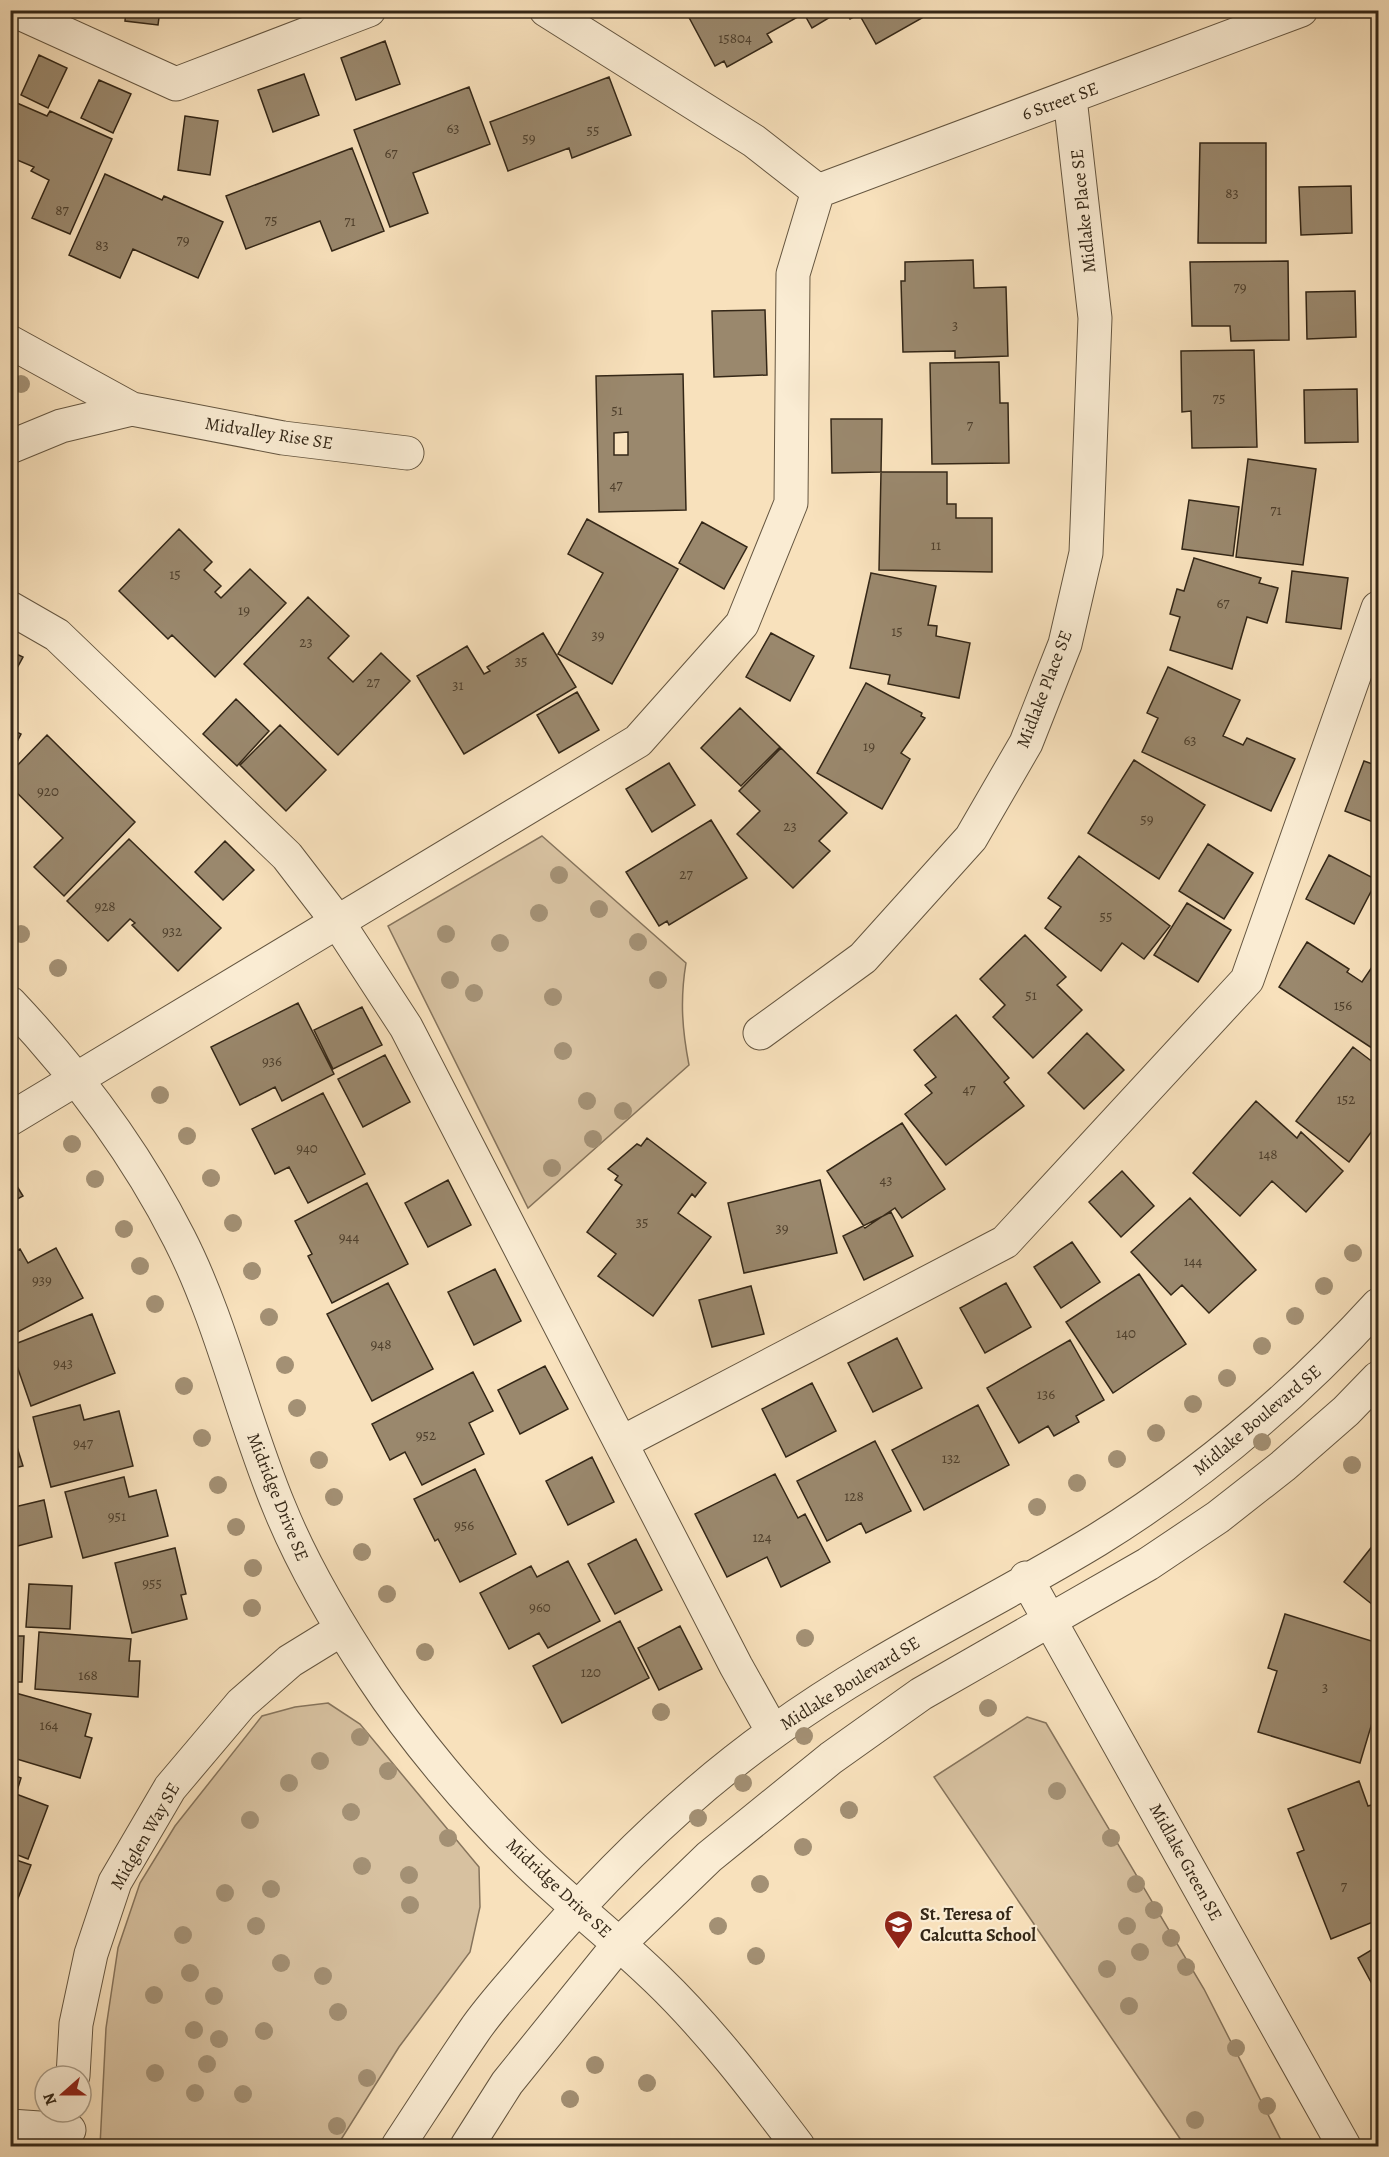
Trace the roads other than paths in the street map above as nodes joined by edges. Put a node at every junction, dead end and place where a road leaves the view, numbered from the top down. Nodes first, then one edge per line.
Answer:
1 (13, 10) edge
2 (369, 10) edge
3 (546, 10) edge
4 (1301, 10) edge
5 (1070, 98) junction
6 (818, 191) junction
7 (10, 342) edge
8 (132, 409) junction
9 (10, 447) edge
10 (407, 453) dead end
11 (1378, 608) edge
12 (10, 609) edge
13 (337, 921) junction
14 (10, 1003) edge
15 (760, 1033) dead end
16 (79, 1080) junction
17 (10, 1119) edge
18 (1378, 1305) edge
19 (1378, 1377) edge
20 (621, 1443) junction
21 (1026, 1578) junction
22 (1051, 1621) junction
23 (342, 1629) junction
24 (773, 1732) junction
25 (576, 1908) junction
26 (619, 1944) junction
27 (74, 2064) edge
28 (10, 2126) edge
29 (70, 2130) edge
30 (398, 2146) edge
31 (468, 2146) edge
32 (798, 2146) edge
33 (1344, 2146) edge

1 - 2 street
3 - 6 street
4 - 5 street, 6 Street SE
5 - 6 street, 6 Street SE
5 - 15 street, Midlake Place SE
6 - 13 street
7 - 8 street, Midvalley Rise SE
8 - 9 street, Midvalley Rise SE
8 - 10 street, Midvalley Rise SE
11 - 20 street
12 - 13 street
13 - 16 street
13 - 20 street
14 - 16 street, Midridge Drive SE
16 - 17 street
16 - 23 street, Midridge Drive SE
18 - 21 street, Midlake Boulevard SE
19 - 22 street
20 - 24 street
21 - 22 street, Midlake Green SE
21 - 24 street, Midlake Boulevard SE
22 - 26 street
22 - 33 street, Midlake Green SE
23 - 25 street, Midridge Drive SE
23 - 27 street, Midglen Way SE
24 - 25 street, Midlake Boulevard SE
25 - 26 street, Midridge Drive SE
25 - 30 street, Midlake Boulevard SE
26 - 31 street
26 - 32 street, Midridge Drive SE
28 - 29 street

